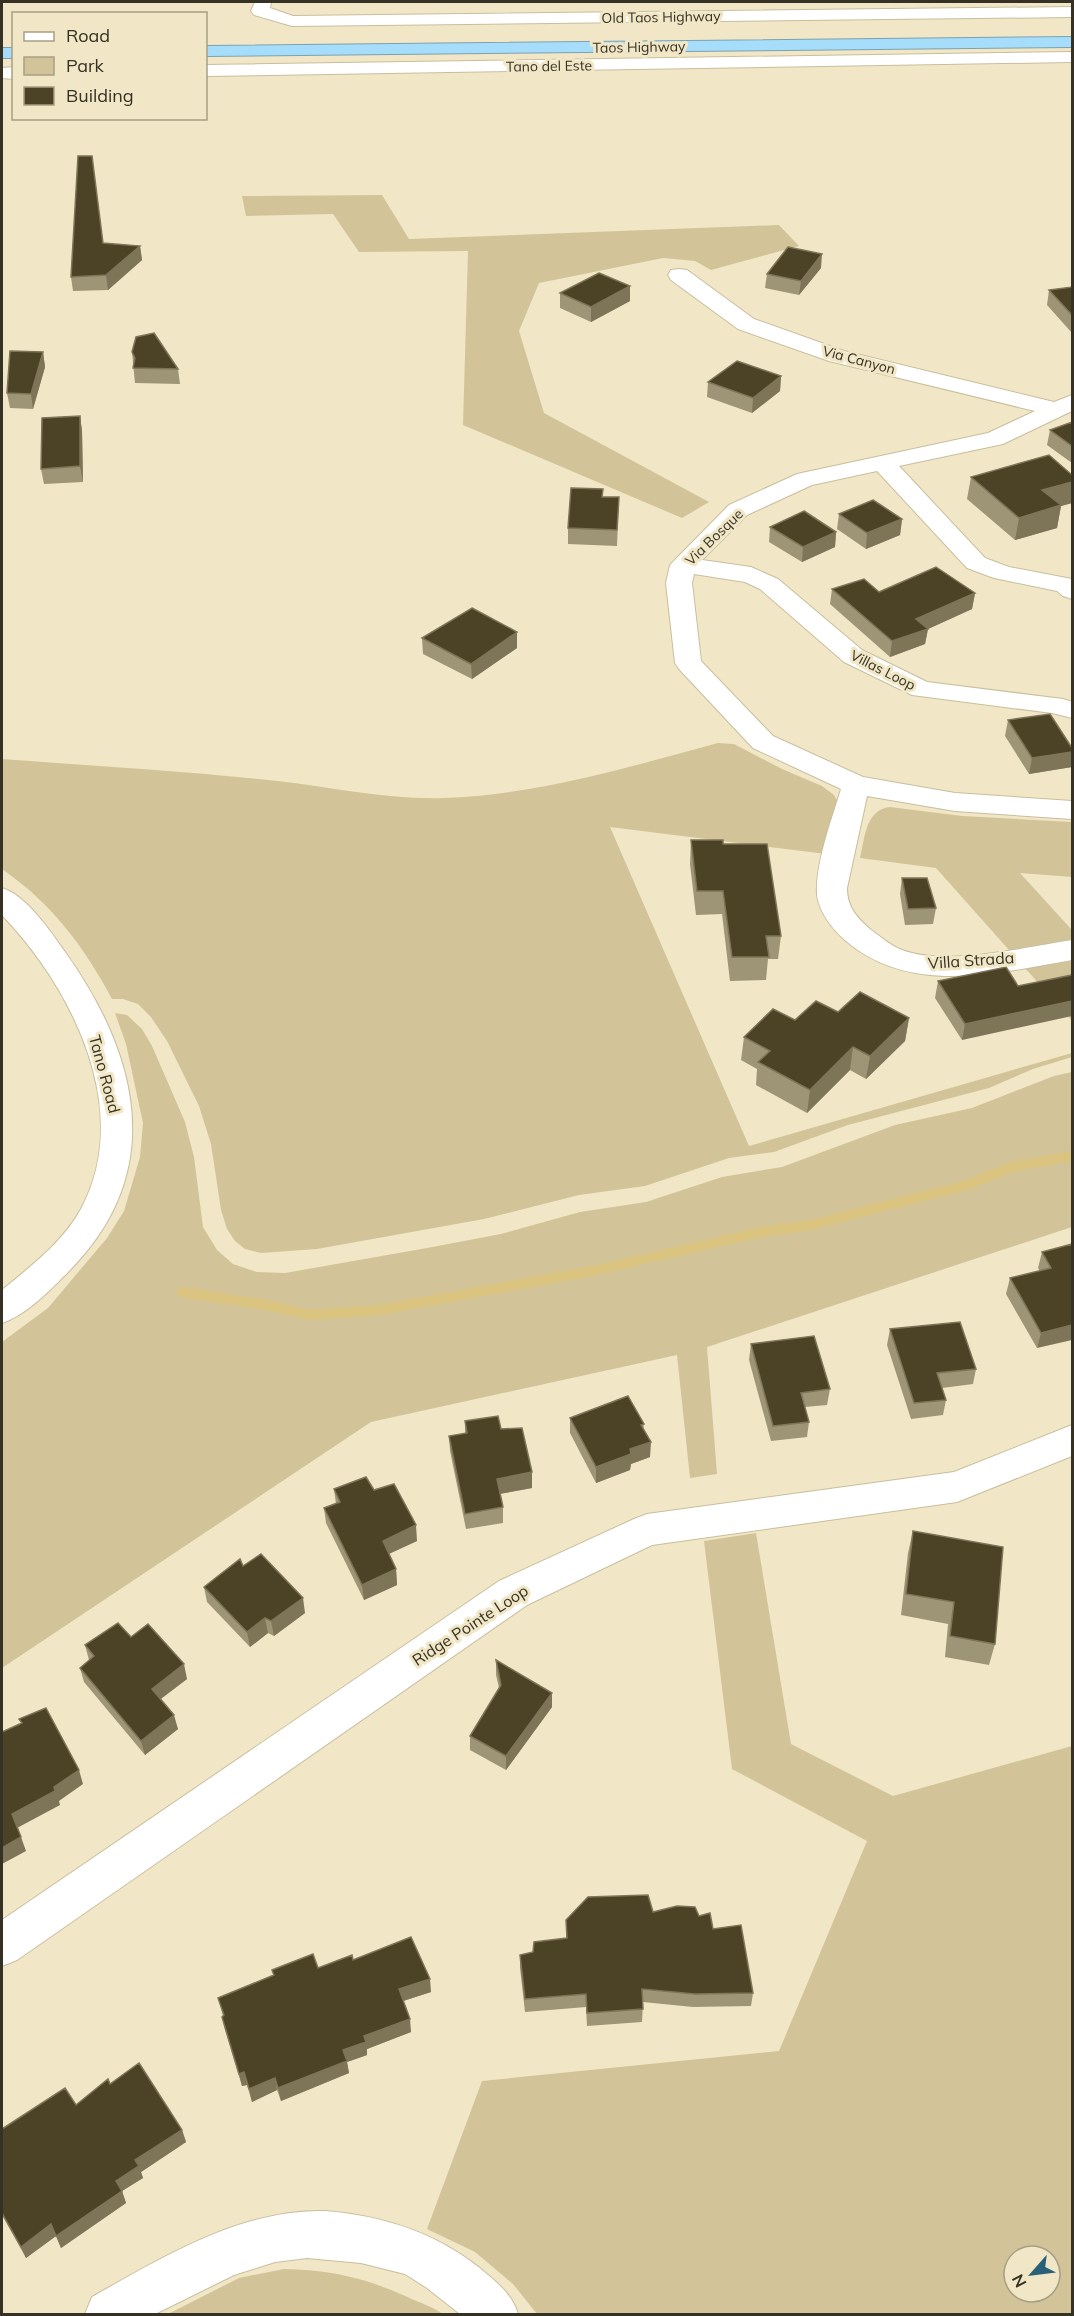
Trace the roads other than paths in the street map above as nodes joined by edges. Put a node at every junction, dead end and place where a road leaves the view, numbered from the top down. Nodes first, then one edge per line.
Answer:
1 (263, 2) edge
2 (1072, 12) edge
3 (1072, 28) edge
4 (207, 36) edge
5 (1072, 42) edge
6 (207, 51) edge
7 (1072, 57) edge
8 (207, 71) edge
9 (679, 275) dead end
10 (1064, 405) edge
11 (884, 464) junction
12 (683, 565) junction
13 (1072, 591) edge
14 (1072, 710) edge
15 (855, 786) junction
16 (1072, 810) edge
17 (2, 898) edge
18 (1072, 950) edge
19 (2, 1309) edge
20 (1072, 1440) edge
21 (2, 1945) edge
22 (109, 2314) edge
23 (494, 2314) edge

1 - 2 street, Old Taos Highway
3 - 4 highway, Taos Highway
5 - 6 highway, Taos Highway
7 - 8 street, Tano del Este
9 - 10 street, Via Canyon
10 - 11 street, Via Bosque
11 - 12 street, Via Bosque
11 - 13 street
12 - 14 street, Villas Loop
12 - 15 street, Via Bosque
15 - 16 street, Via Bosque
15 - 18 street, Villa Strada
17 - 19 street, Tano Road
20 - 21 street, Ridge Pointe Loop
22 - 23 street

